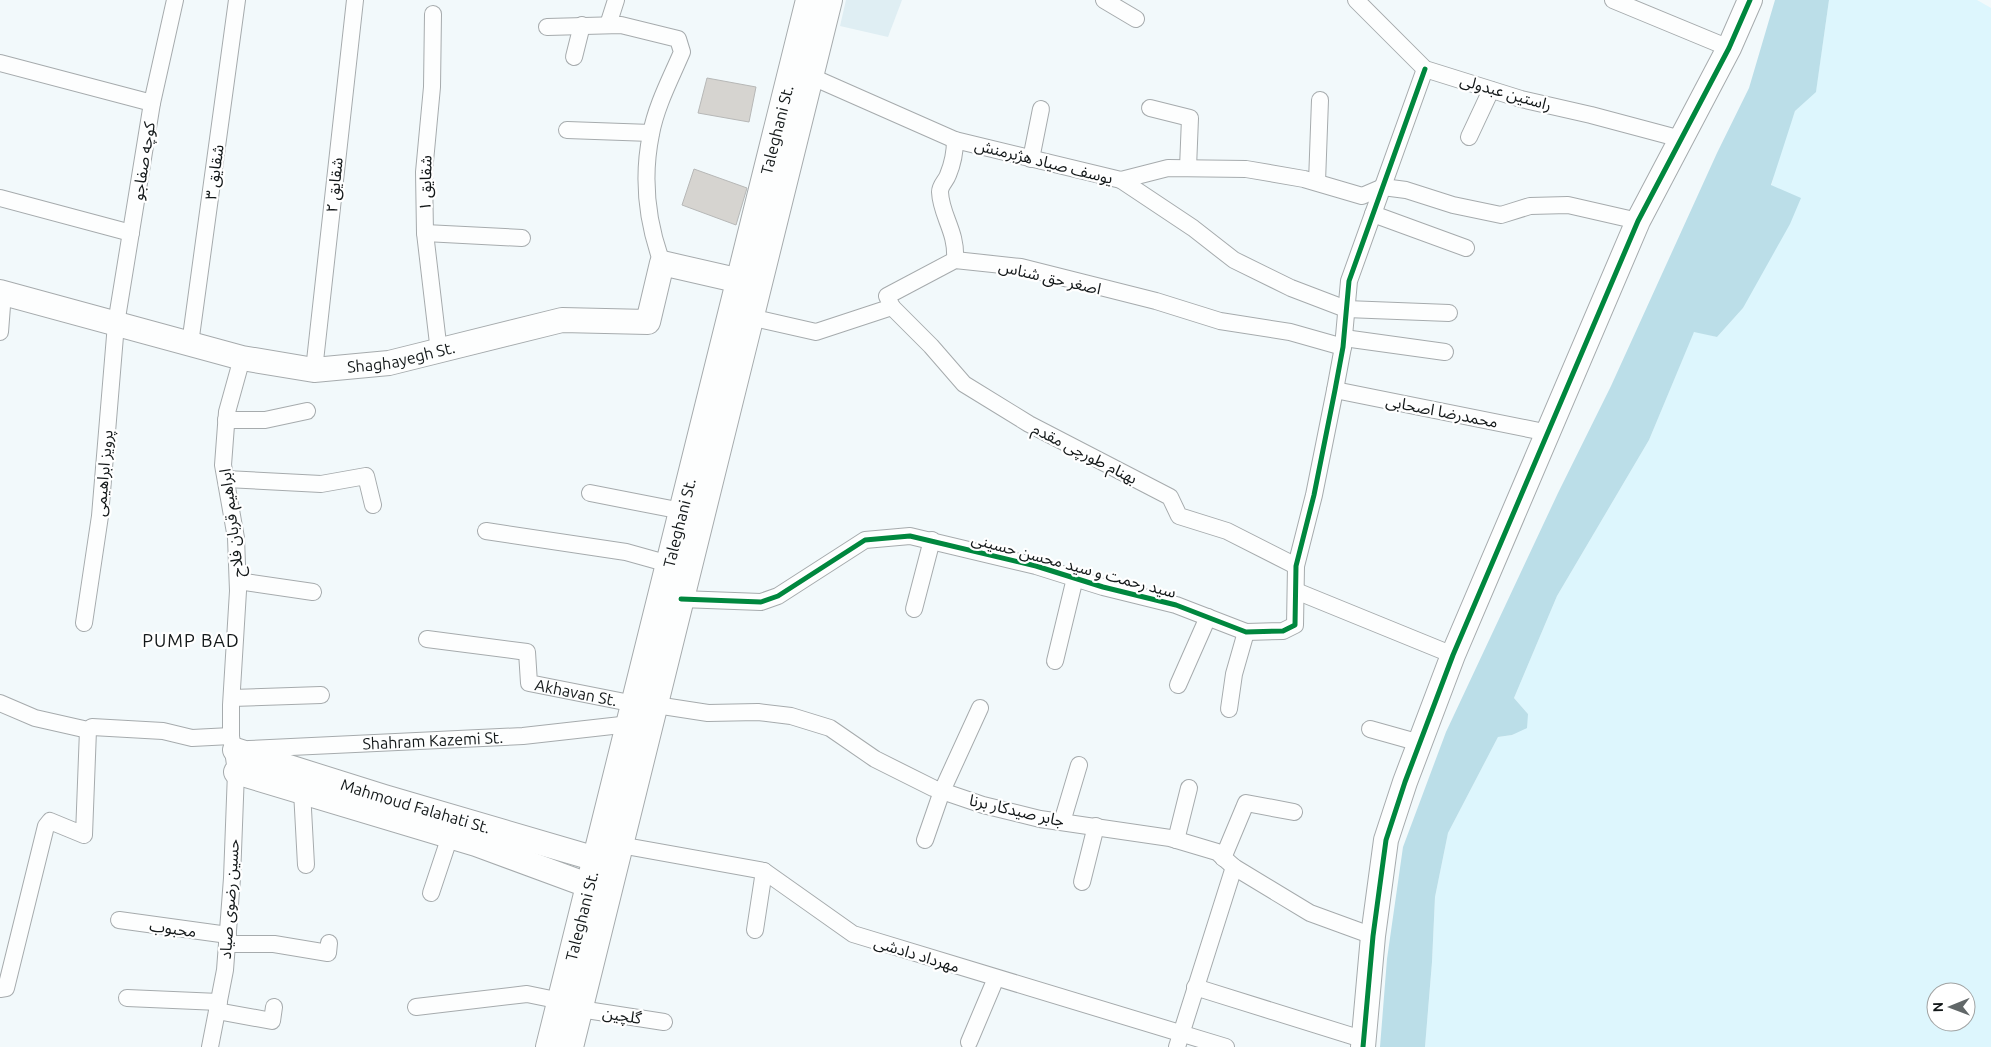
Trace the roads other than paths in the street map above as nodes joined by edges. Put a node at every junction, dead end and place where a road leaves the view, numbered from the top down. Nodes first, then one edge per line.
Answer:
1 (175, 0) edge
2 (237, 0) edge
3 (355, 0) edge
4 (616, 0) edge
5 (809, 0) edge
6 (829, 0) edge
7 (1104, 0) edge
8 (1356, 0) edge
9 (1613, 0) edge
10 (1750, 0) edge
11 (433, 14) dead end
12 (1136, 19) dead end
13 (582, 25) junction
14 (608, 25) junction
15 (547, 27) dead end
16 (1729, 48) junction
17 (574, 57) dead end
18 (0, 63) edge
19 (1425, 68) junction
20 (810, 76) junction
21 (1491, 90) junction
22 (1320, 100) dead end
23 (152, 103) junction
24 (1150, 108) dead end
25 (1041, 109) dead end
26 (567, 130) dead end
27 (651, 133) junction
28 (1469, 137) dead end
29 (1681, 139) junction
30 (955, 140) junction
31 (1031, 159) junction
32 (1188, 168) junction
33 (1122, 180) junction
34 (1317, 182) junction
35 (1382, 187) junction
36 (0, 198) edge
37 (1373, 214) junction
38 (1638, 221) junction
39 (425, 233) junction
40 (131, 234) junction
41 (522, 238) dead end
42 (1466, 248) dead end
43 (955, 260) junction
44 (662, 263) junction
45 (749, 283) junction
46 (2, 293) edge
47 (892, 307) junction
48 (1346, 309) junction
49 (1450, 313) dead end
50 (741, 315) junction
51 (116, 324) junction
52 (0, 332) edge
53 (1343, 342) junction
54 (190, 344) junction
55 (439, 352) junction
56 (1446, 352) dead end
57 (242, 358) junction
58 (314, 370) junction
59 (1335, 390) junction
60 (306, 411) dead end
61 (226, 420) junction
62 (1549, 433) junction
63 (226, 479) junction
64 (590, 493) dead end
65 (373, 505) dead end
66 (682, 511) junction
67 (486, 531) dead end
68 (932, 540) junction
69 (669, 564) junction
70 (1296, 566) junction
71 (1075, 578) junction
72 (238, 581) junction
73 (1296, 591) junction
74 (313, 592) dead end
75 (681, 598) junction
76 (914, 609) dead end
77 (1208, 617) junction
78 (84, 623) dead end
79 (1246, 632) junction
80 (427, 639) dead end
81 (1453, 655) junction
82 (1054, 661) dead end
83 (1178, 685) dead end
84 (321, 695) dead end
85 (232, 698) junction
86 (0, 703) edge
87 (980, 708) dead end
88 (1229, 709) dead end
89 (640, 711) junction
90 (88, 730) junction
91 (1370, 730) dead end
92 (1420, 743) junction
93 (234, 752) junction
94 (1079, 765) dead end
95 (1189, 788) dead end
96 (302, 791) junction
97 (942, 791) junction
98 (383, 806) junction
99 (1294, 812) dead end
100 (1062, 822) junction
101 (1096, 826) junction
102 (478, 835) junction
103 (450, 836) junction
104 (925, 840) dead end
105 (1176, 840) junction
106 (611, 856) junction
107 (1229, 862) junction
108 (306, 865) dead end
109 (764, 871) junction
110 (1082, 882) dead end
111 (590, 886) junction
112 (431, 893) dead end
113 (119, 920) dead end
114 (754, 930) dead end
115 (1373, 936) junction
116 (227, 940) junction
117 (329, 943) dead end
118 (996, 978) junction
119 (1195, 987) junction
120 (0, 989) edge
121 (127, 998) dead end
122 (570, 1005) junction
123 (218, 1006) junction
124 (274, 1007) dead end
125 (416, 1008) dead end
126 (664, 1022) dead end
127 (1178, 1040) edge
128 (969, 1042) dead end
129 (1364, 1043) edge
130 (210, 1047) edge
131 (550, 1047) edge
132 (570, 1047) edge
133 (1226, 1047) edge

1 - 23 street, کوچه صفاجو
2 - 54 street, شقایق ۳
3 - 58 street, شقایق ۲
4 - 14 street
5 - 45 main road, Taleghani St.
6 - 20 main road, Taleghani St.
7 - 12 street
8 - 19 street, راستین عبدولی
9 - 16 street
10 - 16 street
11 - 39 street, شقایق ۱
13 - 14 street
13 - 15 street
13 - 17 street
14 - 27 street
16 - 29 street
18 - 23 street
19 - 21 street, راستین عبدولی
19 - 35 street, سید رحمت و سید محسن حسینی
20 - 30 street, یوسف صیاد هژبرمنش
20 - 45 main road, Taleghani St.
21 - 28 street
21 - 29 street, راستین عبدولی
22 - 34 street
23 - 40 street, کوچه صفاجو
24 - 32 street
25 - 31 street
26 - 27 street
27 - 44 street
29 - 38 street
30 - 31 street, یوسف صیاد هژبرمنش
30 - 43 street
31 - 33 street, یوسف صیاد هژبرمنش
32 - 33 street, یوسف صیاد هژبرمنش
32 - 34 street, یوسف صیاد هژبرمنش
33 - 48 street
34 - 35 street, یوسف صیاد هژبرمنش
35 - 37 street, سید رحمت و سید محسن حسینی
35 - 38 street, یوسف صیاد هژبرمنش
36 - 40 street
37 - 42 street
37 - 48 street, سید رحمت و سید محسن حسینی
38 - 62 street
39 - 41 street
39 - 55 street, شقایق ۱
40 - 51 street, کوچه صفاجو
43 - 47 street
43 - 53 street, اصغر حق شناس
44 - 45 street
44 - 55 street, Shaghayegh St.
45 - 50 main road, Taleghani St.
46 - 51 street, Shaghayegh St.
46 - 52 street
47 - 50 street
47 - 70 street, بهنام طورچی مقدم
48 - 49 street
48 - 53 street, سید رحمت و سید محسن حسینی
50 - 66 main road, Taleghani St.
50 - 75 main road, Taleghani St.
51 - 54 street, Shaghayegh St.
51 - 78 street, پرویز ابراهیمی
53 - 56 street, اصغر حق شناس
53 - 59 street, سید رحمت و سید محسن حسینی
54 - 57 street, Shaghayegh St.
55 - 58 street, Shaghayegh St.
57 - 58 street, Shaghayegh St.
57 - 61 street, ابراهیم قربان فلاح
59 - 62 street, محمدرضا اصحابی
59 - 70 street, سید رحمت و سید محسن حسینی
60 - 61 street
61 - 63 street, ابراهیم قربان فلاح
62 - 81 street
63 - 65 street
63 - 72 street, ابراهیم قربان فلاح
64 - 66 street
66 - 69 main road, Taleghani St.
67 - 69 street
68 - 71 street, سید رحمت و سید محسن حسینی
68 - 75 street, سید رحمت و سید محسن حسینی
68 - 76 street
69 - 89 main road, Taleghani St.
70 - 73 street, سید رحمت و سید محسن حسینی
71 - 77 street, سید رحمت و سید محسن حسینی
71 - 82 street
72 - 74 street
72 - 85 street, ابراهیم قربان فلاح
73 - 79 street, سید رحمت و سید محسن حسینی
73 - 81 street
75 - 89 main road, Taleghani St.
77 - 79 street, سید رحمت و سید محسن حسینی
77 - 83 street
79 - 88 street
80 - 89 street, Akhavan St.
81 - 92 street
84 - 85 street
85 - 93 street, ابراهیم قربان فلاح
86 - 90 street, Shahram Kazemi St.
87 - 97 street
89 - 93 street, Shahram Kazemi St.
89 - 97 street, جابر صیدکار برنا
89 - 106 main road, Taleghani St.
90 - 93 street, Shahram Kazemi St.
90 - 120 street
91 - 92 street
92 - 115 street
93 - 96 street, Mahmoud Falahati St.
93 - 98 street, Mahmoud Falahati St.
93 - 116 street, حسین رضوی صیاد
94 - 100 street
95 - 105 street
96 - 98 street, Mahmoud Falahati St.
96 - 108 street
97 - 100 street, جابر صیدکار برنا
97 - 104 street
98 - 102 street, Mahmoud Falahati St.
98 - 103 street, Mahmoud Falahati St.
99 - 107 street
100 - 101 street, جابر صیدکار برنا
101 - 105 street, جابر صیدکار برنا
101 - 110 street
102 - 103 street, Mahmoud Falahati St.
102 - 106 street, Mahmoud Falahati St.
102 - 111 street, Mahmoud Falahati St.
103 - 112 street
105 - 107 street, جابر صیدکار برنا
106 - 109 street, مهرداد دادشی
106 - 111 main road, Taleghani St.
106 - 122 main road, Taleghani St.
107 - 115 street, جابر صیدکار برنا
107 - 119 street
109 - 114 street
109 - 118 street, مهرداد دادشی
111 - 122 main road, Taleghani St.
113 - 116 street, محبوب
115 - 129 street
116 - 117 street, محبوب
116 - 123 street, حسین رضوی صیاد
118 - 127 street, مهرداد دادشی
118 - 128 street
119 - 127 street
119 - 129 street
121 - 123 street
122 - 125 street, گلچین
122 - 126 street, گلچین
122 - 131 main road, Taleghani St.
122 - 132 main road, Taleghani St.
123 - 124 street
123 - 130 street, حسین رضوی صیاد
127 - 133 street, مهرداد دادشی

